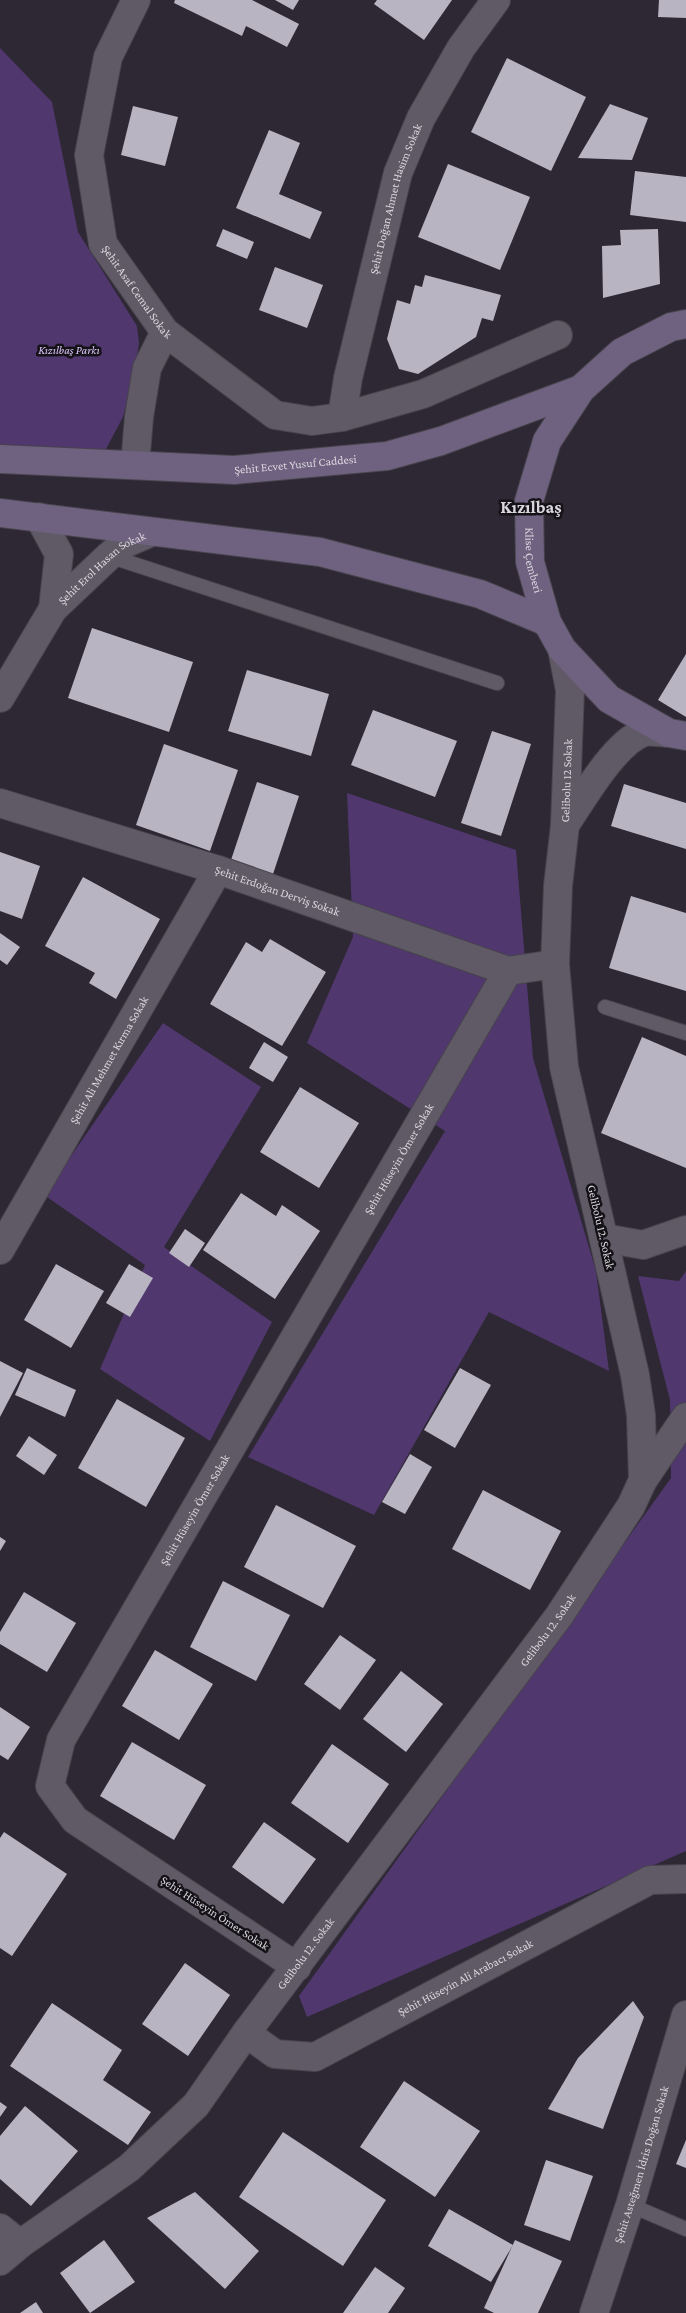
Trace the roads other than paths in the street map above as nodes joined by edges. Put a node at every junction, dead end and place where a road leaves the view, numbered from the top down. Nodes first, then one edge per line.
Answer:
1 (136, 0) edge
2 (496, 0) edge
3 (681, 321) edge
4 (165, 332) junction
5 (558, 335) dead end
6 (581, 389) junction
7 (342, 417) junction
8 (0, 459) edge
9 (135, 465) junction
10 (0, 513) edge
11 (39, 517) junction
12 (152, 532) junction
13 (109, 556) junction
14 (53, 609) junction
15 (547, 622) junction
16 (562, 649) junction
17 (497, 682) dead end
18 (0, 698) edge
19 (677, 734) edge
20 (0, 804) edge
21 (565, 825) junction
22 (218, 870) junction
23 (554, 964) junction
24 (508, 971) junction
25 (605, 1007) dead end
26 (686, 1034) edge
27 (686, 1230) edge
28 (604, 1238) junction
29 (0, 1250) edge
30 (686, 1417) edge
31 (642, 1480) junction
32 (686, 1879) edge
33 (297, 1967) junction
34 (686, 2014) edge
35 (246, 2033) junction
36 (630, 2205) junction
37 (686, 2229) edge
38 (7, 2244) edge
39 (594, 2313) edge

1 - 4 street, Şehit Asaf Cemal Sokak
2 - 7 street, Şehit Doğan Ahmet Hasim Sokak
3 - 6 main road, Klise Çemberi
4 - 7 street, Şehit Asaf Cemal Sokak
4 - 9 street
5 - 7 street, Şehit Asaf Cemal Sokak
6 - 9 main road, Şehit Ecvet Yusuf Caddesi
6 - 15 main road, Klise Çemberi
8 - 9 main road, Şehit Ecvet Yusuf Caddesi
10 - 11 main road
11 - 12 main road
11 - 14 street, Şehit Erol Hasan Sokak
12 - 13 street, Şehit Erol Hasan Sokak
12 - 15 main road
13 - 14 street, Şehit Erol Hasan Sokak
13 - 17 lane
14 - 18 street, Şehit Erol Hasan Sokak
15 - 16 main road, Klise Çemberi
16 - 19 main road, Klise Çemberi
16 - 21 street, Gelibolu 12 Sokak
19 - 21 street, Gelibolu 12 Sokak
20 - 22 street, Şehit Erdoğan Derviş Sokak
21 - 23 street, Gelibolu 12. Sokak
22 - 24 street, Şehit Erdoğan Derviş Sokak
22 - 29 street, Şehit Ali Mehmet Kırma Sokak
23 - 24 street, Şehit Erdoğan Derviş Sokak
23 - 28 street, Gelibolu 12. Sokak
24 - 33 street, Şehit Hüseyin Ömer Sokak
25 - 26 lane
27 - 28 street
28 - 31 street, Gelibolu 12. Sokak
30 - 31 street
31 - 33 street, Gelibolu 12. Sokak
32 - 35 street, Şehit Hüseyin Ali Arabacı Sokak
33 - 35 street, Gelibolu 12. Sokak
34 - 36 street, Şehit Asteğmen İdris Doğan Sokak
35 - 38 street, Gelibolu 12. Sokak
36 - 37 lane
36 - 39 street, Şehit Asteğmen İdris Doğan Sokak

